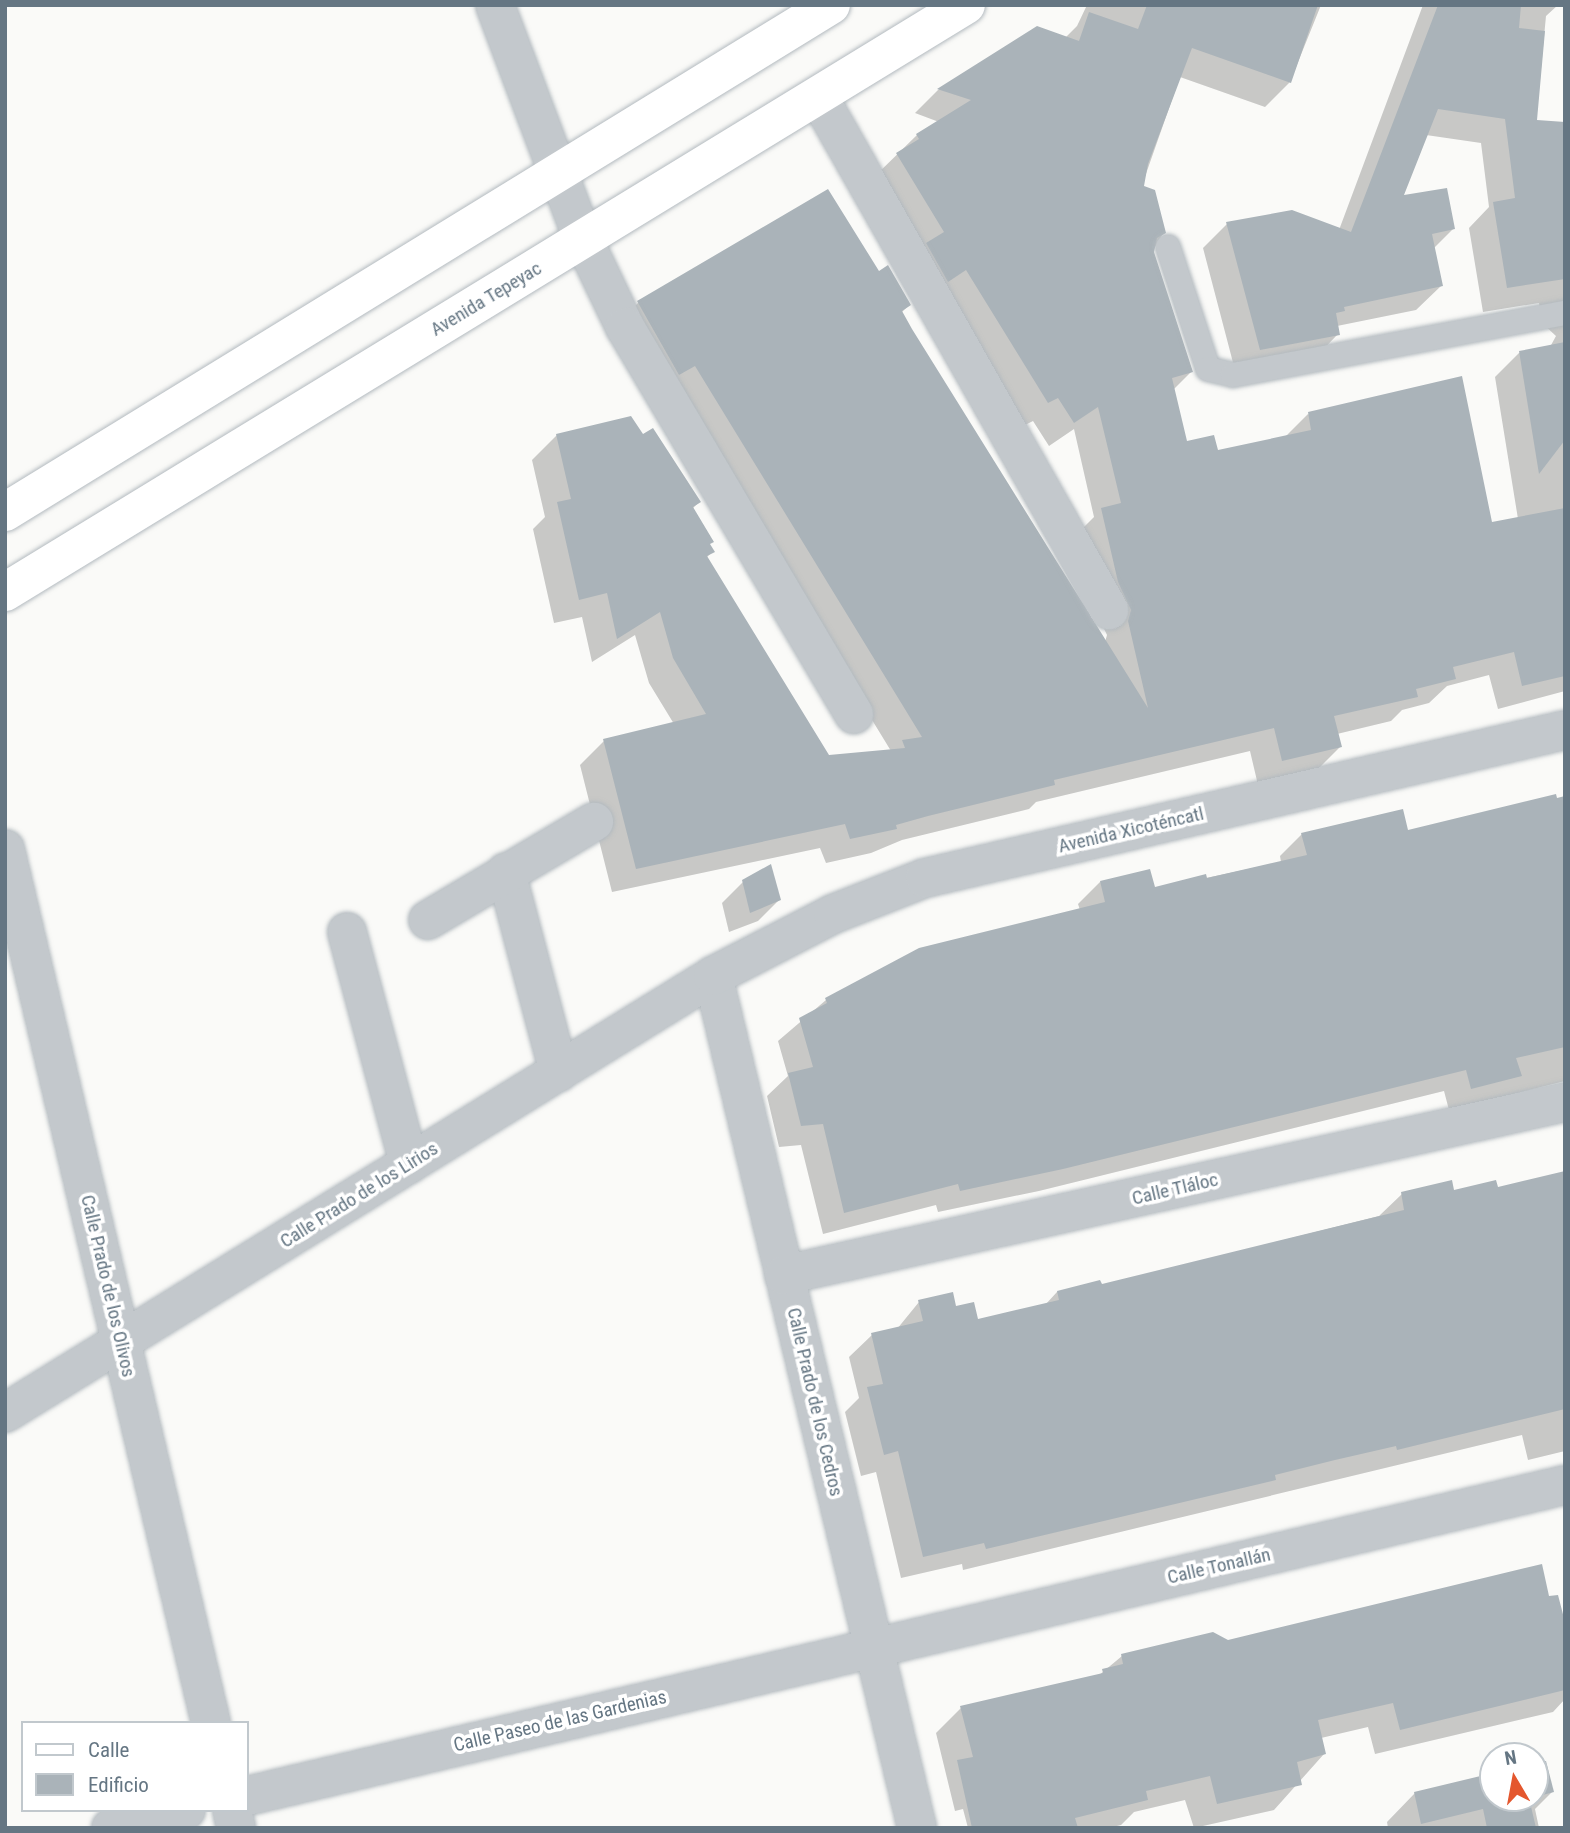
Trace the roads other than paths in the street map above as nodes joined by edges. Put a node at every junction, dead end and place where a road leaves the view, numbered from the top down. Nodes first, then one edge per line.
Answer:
1 (495, 5) edge
2 (831, 5) edge
3 (966, 5) edge
4 (818, 96) junction
5 (557, 173) junction
6 (583, 239) junction
7 (1168, 247) dead end
8 (1565, 313) edge
9 (5, 512) edge
10 (5, 592) edge
11 (1109, 610) dead end
12 (854, 714) dead end
13 (1565, 730) edge
14 (594, 822) dead end
15 (5, 849) edge
16 (506, 872) junction
17 (428, 920) dead end
18 (346, 932) dead end
19 (713, 976) junction
20 (559, 1072) junction
21 (1565, 1102) edge
22 (409, 1164) junction
23 (785, 1275) junction
24 (122, 1342) junction
25 (5, 1413) edge
26 (1565, 1485) edge
27 (873, 1646) junction
28 (211, 1721) edge
29 (248, 1796) edge
30 (178, 1812) edge
31 (111, 1828) edge
32 (917, 1828) edge

1 - 5 street
2 - 5 street
3 - 4 street, Avenida Tepeyac
4 - 6 street, Avenida Tepeyac
4 - 11 street
5 - 6 street
5 - 9 street
6 - 10 street, Avenida Tepeyac
6 - 12 street
7 - 8 lane
13 - 19 street, Avenida Xicoténcatl
14 - 16 street
15 - 24 street, Calle Prado de los Olivos
16 - 17 street
16 - 20 street
18 - 22 street
19 - 20 street, Calle Prado de los Lirios
19 - 23 street, Calle Prado de los Cedros
20 - 22 street, Calle Prado de los Lirios
21 - 23 street, Calle Tláloc
22 - 24 street, Calle Prado de los Lirios
23 - 27 street, Calle Prado de los Cedros
24 - 25 street, Calle Prado de los Lirios
24 - 28 street, Calle Prado de los Olivos
26 - 27 street, Calle Tonallán
27 - 29 street, Calle Paseo de las Gardenias
27 - 32 street, Calle Prado de los Cedros
30 - 31 street

